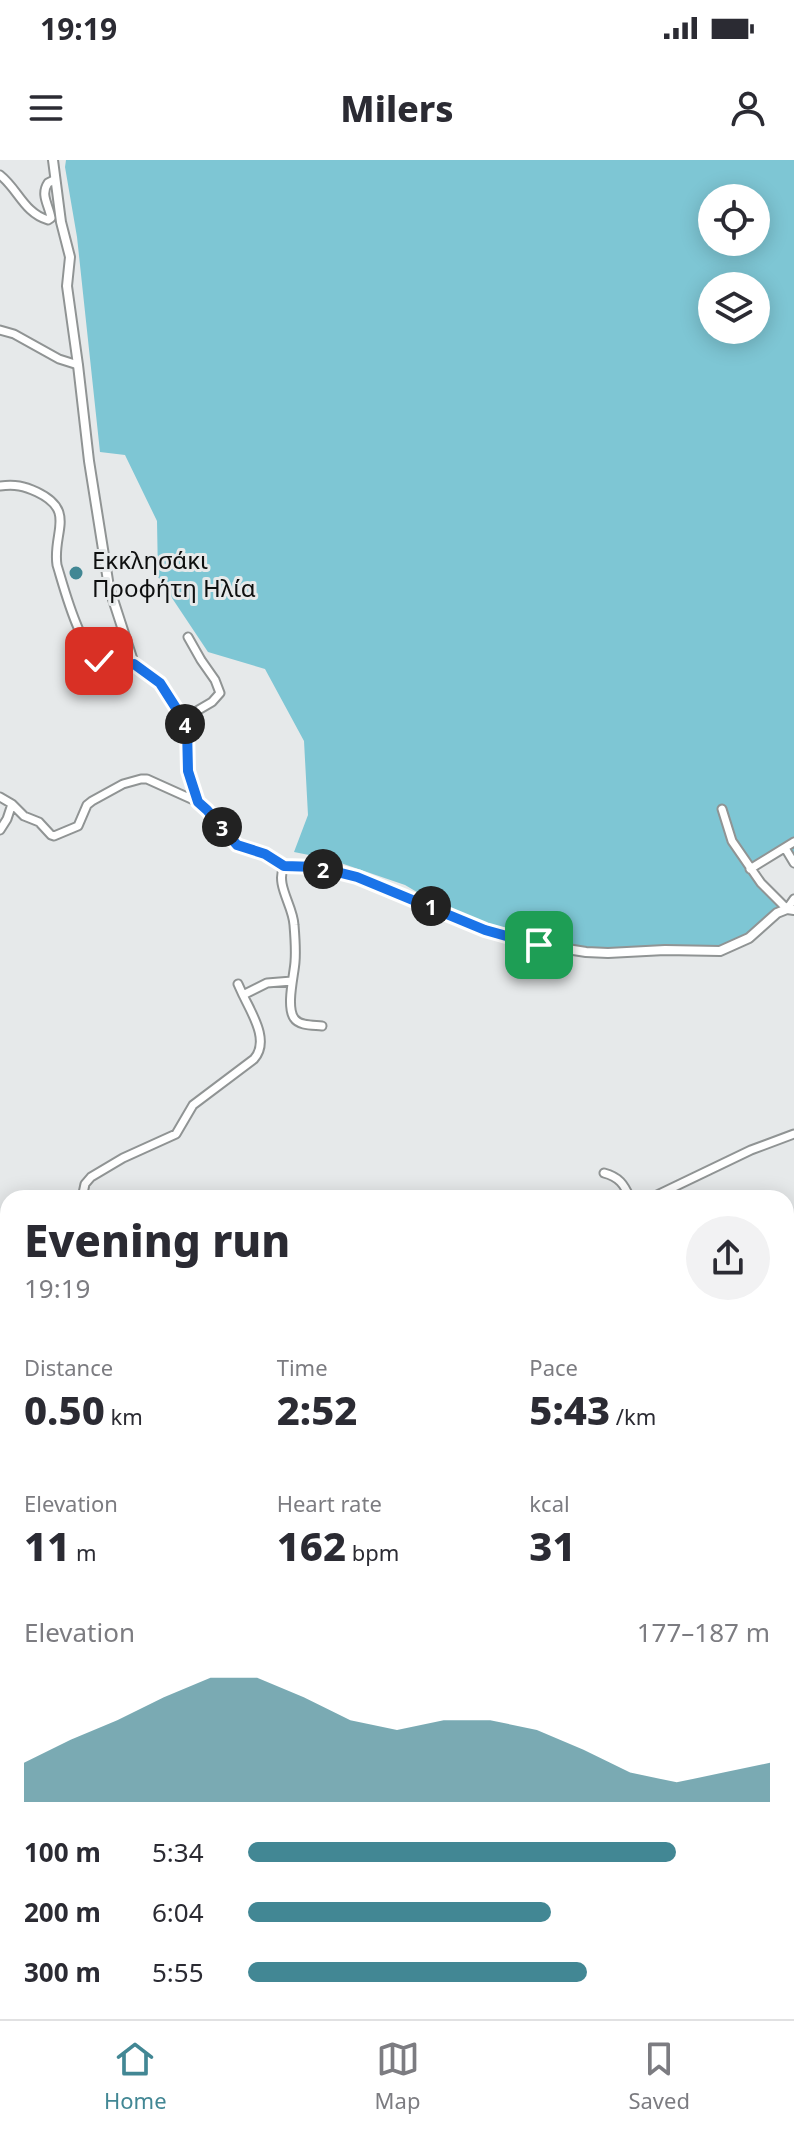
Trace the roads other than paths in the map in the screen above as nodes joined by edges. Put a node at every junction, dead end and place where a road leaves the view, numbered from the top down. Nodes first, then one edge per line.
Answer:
1 (53, 160) edge
2 (0, 175) edge
3 (54, 180) junction
4 (0, 330) edge
5 (78, 365) junction
6 (0, 486) edge
7 (188, 637) dead end
8 (134, 664) junction
9 (183, 719) junction
10 (0, 797) edge
11 (198, 802) junction
12 (12, 804) junction
13 (722, 809) dead end
14 (0, 830) edge
15 (794, 842) edge
16 (785, 848) junction
17 (794, 863) edge
18 (284, 866) junction
19 (750, 869) junction
20 (794, 899) edge
21 (791, 909) edge
22 (292, 981) junction
23 (238, 984) dead end
24 (243, 995) junction
25 (322, 1026) dead end
26 (794, 1134) edge
27 (604, 1173) dead end
28 (84, 1190) edge
29 (627, 1190) edge
30 (668, 1190) edge

1 - 3 street
2 - 3 street
3 - 5 street
4 - 5 street
5 - 8 street
6 - 8 street
7 - 9 street
8 - 9 street
9 - 11 street
10 - 12 street
11 - 12 street
11 - 18 street
12 - 14 street
13 - 19 street
15 - 16 street
16 - 17 street
16 - 19 street
18 - 21 street
18 - 22 street
19 - 21 street
20 - 21 street
22 - 24 street
22 - 25 street
23 - 24 street
24 - 28 street
26 - 30 street
27 - 29 street

